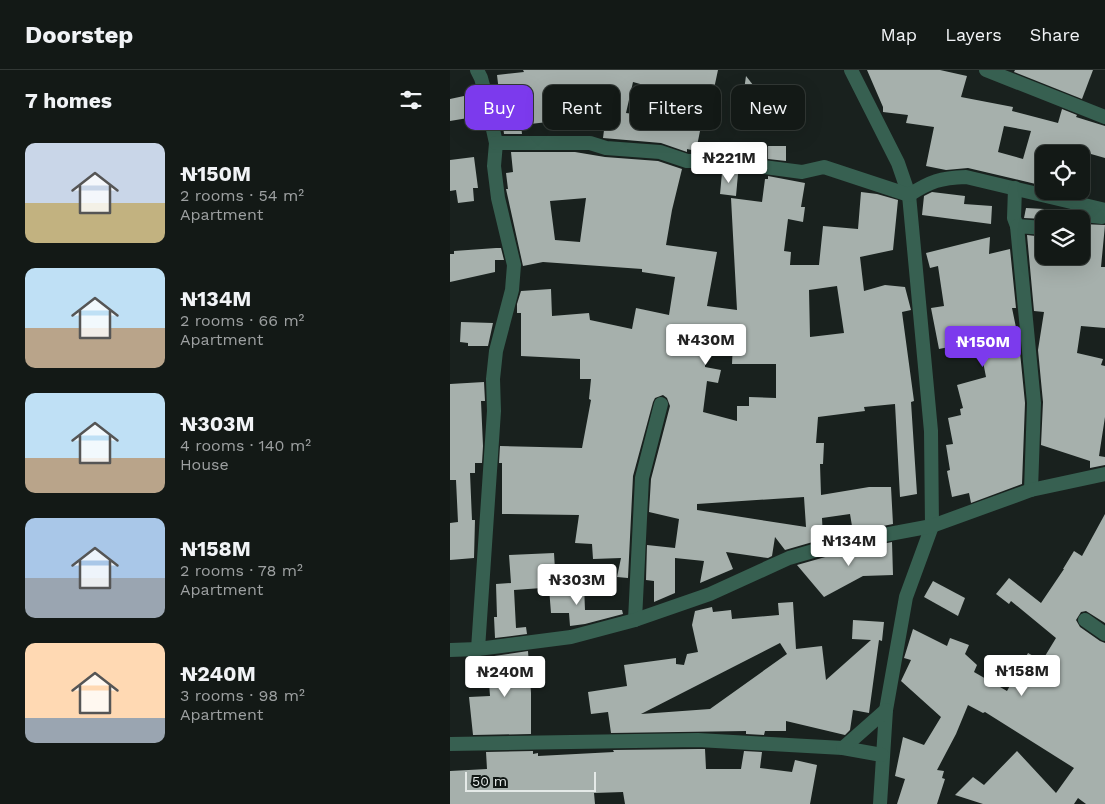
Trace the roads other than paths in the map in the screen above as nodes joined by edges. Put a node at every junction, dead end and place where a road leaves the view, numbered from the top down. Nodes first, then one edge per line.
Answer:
1 (477, 70) edge
2 (851, 70) edge
3 (986, 70) edge
4 (1105, 117) edge
5 (496, 143) junction
6 (1014, 188) junction
7 (909, 195) junction
8 (1105, 210) edge
9 (1090, 216) edge
10 (1105, 216) edge
11 (1018, 226) junction
12 (1035, 227) edge
13 (661, 404) dead end
14 (1105, 474) edge
15 (1031, 490) junction
16 (932, 526) junction
17 (635, 620) junction
18 (1085, 620) dead end
19 (1105, 634) edge
20 (478, 649) junction
21 (450, 650) edge
22 (886, 710) junction
23 (450, 744) edge
24 (843, 748) junction
25 (882, 755) junction
26 (880, 804) edge

1 - 5 street
2 - 7 street
3 - 4 street
5 - 7 street
5 - 20 street
6 - 7 street
6 - 8 street
6 - 11 street
7 - 16 street
9 - 10 street
11 - 12 street
11 - 15 street
13 - 17 street
14 - 15 street
15 - 16 street
16 - 17 street
16 - 22 street
17 - 20 street
18 - 19 street
20 - 21 street
22 - 24 street
22 - 25 street
23 - 24 street
24 - 25 street
25 - 26 street

